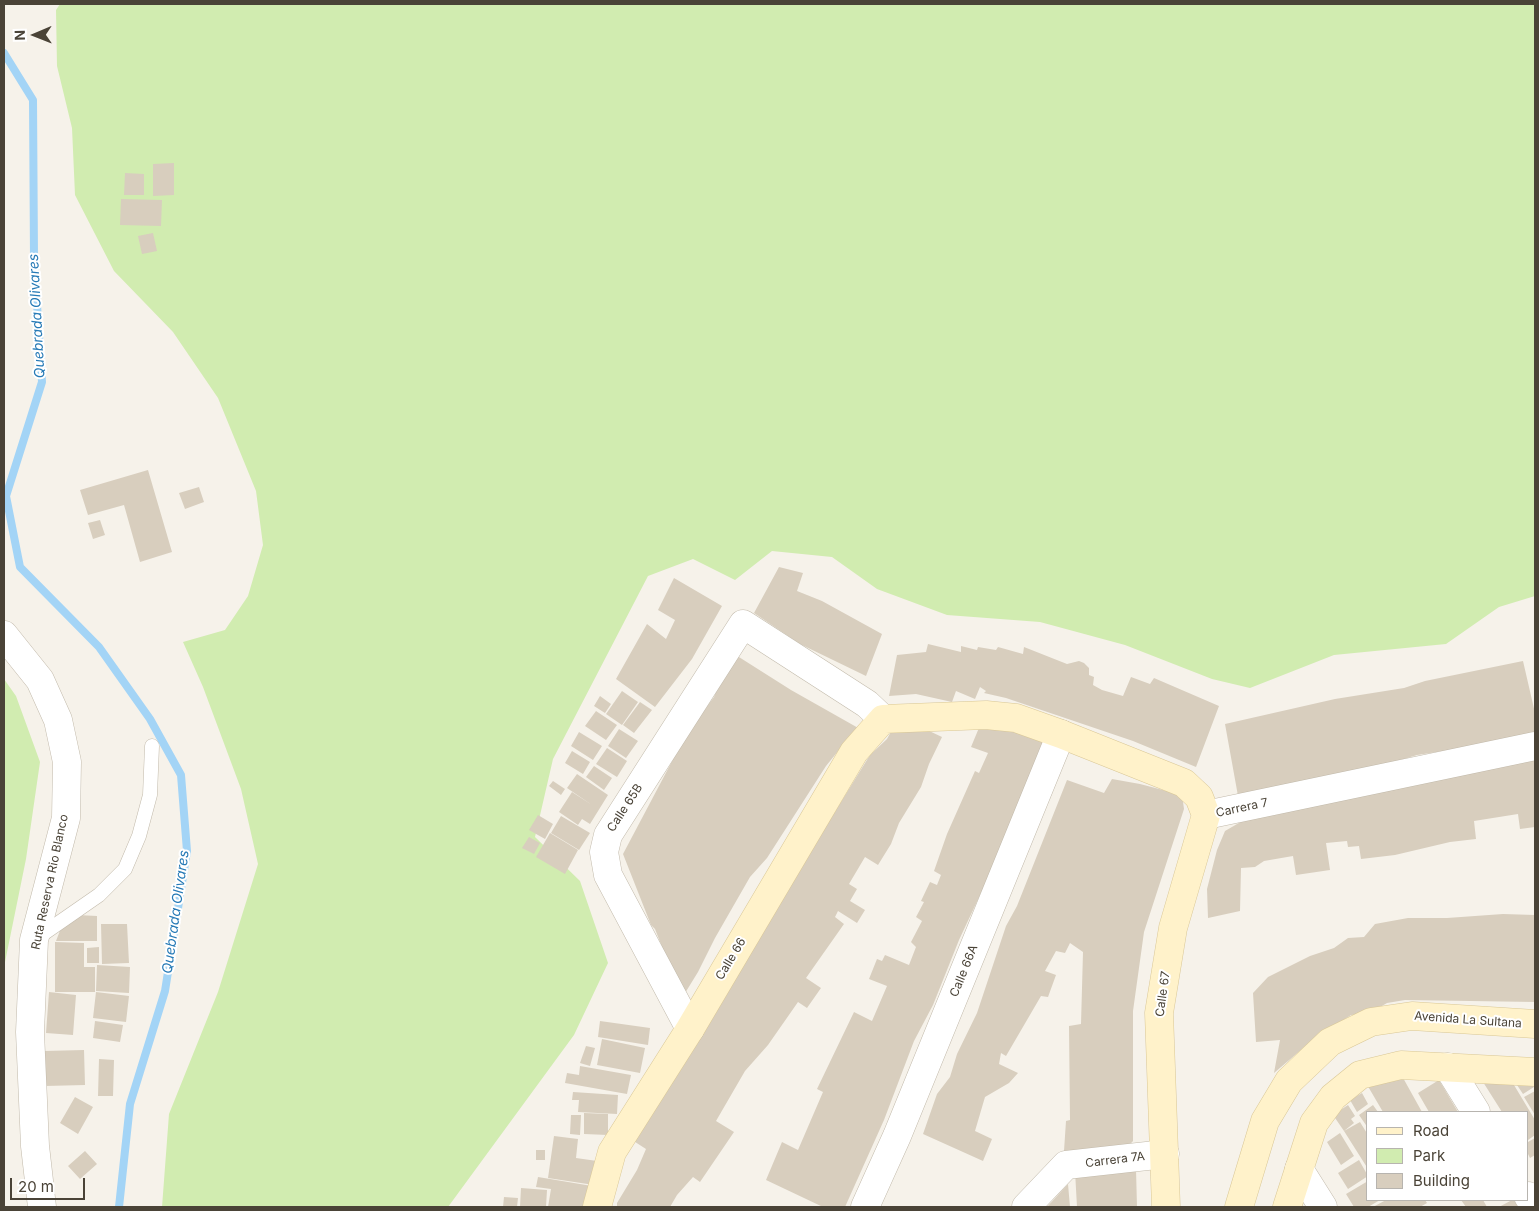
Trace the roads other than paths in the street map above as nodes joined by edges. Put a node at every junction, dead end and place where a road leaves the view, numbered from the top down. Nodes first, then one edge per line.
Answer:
1 (4, 635) edge
2 (883, 719) junction
3 (1061, 734) junction
4 (152, 746) dead end
5 (1535, 746) edge
6 (1206, 815) junction
7 (34, 940) junction
8 (1535, 1024) edge
9 (690, 1029) junction
10 (1448, 1067) junction
11 (1535, 1072) edge
12 (1475, 1111) edge
13 (1165, 1154) junction
14 (1299, 1169) junction
15 (42, 1207) edge
16 (597, 1207) edge
17 (865, 1207) edge
18 (1026, 1207) edge
19 (1166, 1207) edge
20 (1239, 1207) edge
21 (1287, 1207) edge
22 (1323, 1207) edge

1 - 7 street, Ruta Reserva Rio Blanco
2 - 3 street, Carrera 7
2 - 9 street, Calle 66
2 - 9 street, Calle 65B
3 - 6 street, Carrera 7
3 - 17 street, Calle 66A
4 - 7 lane
5 - 6 street, Carrera 7
6 - 13 street, Calle 67
7 - 15 street, Ruta Reserva Rio Blanco
8 - 20 street, Avenida La Sultana
9 - 16 street, Calle 66
10 - 11 street
10 - 12 street
10 - 14 street
13 - 18 street, Carrera 7A
13 - 19 street, Calle 67
14 - 21 street
14 - 22 street

